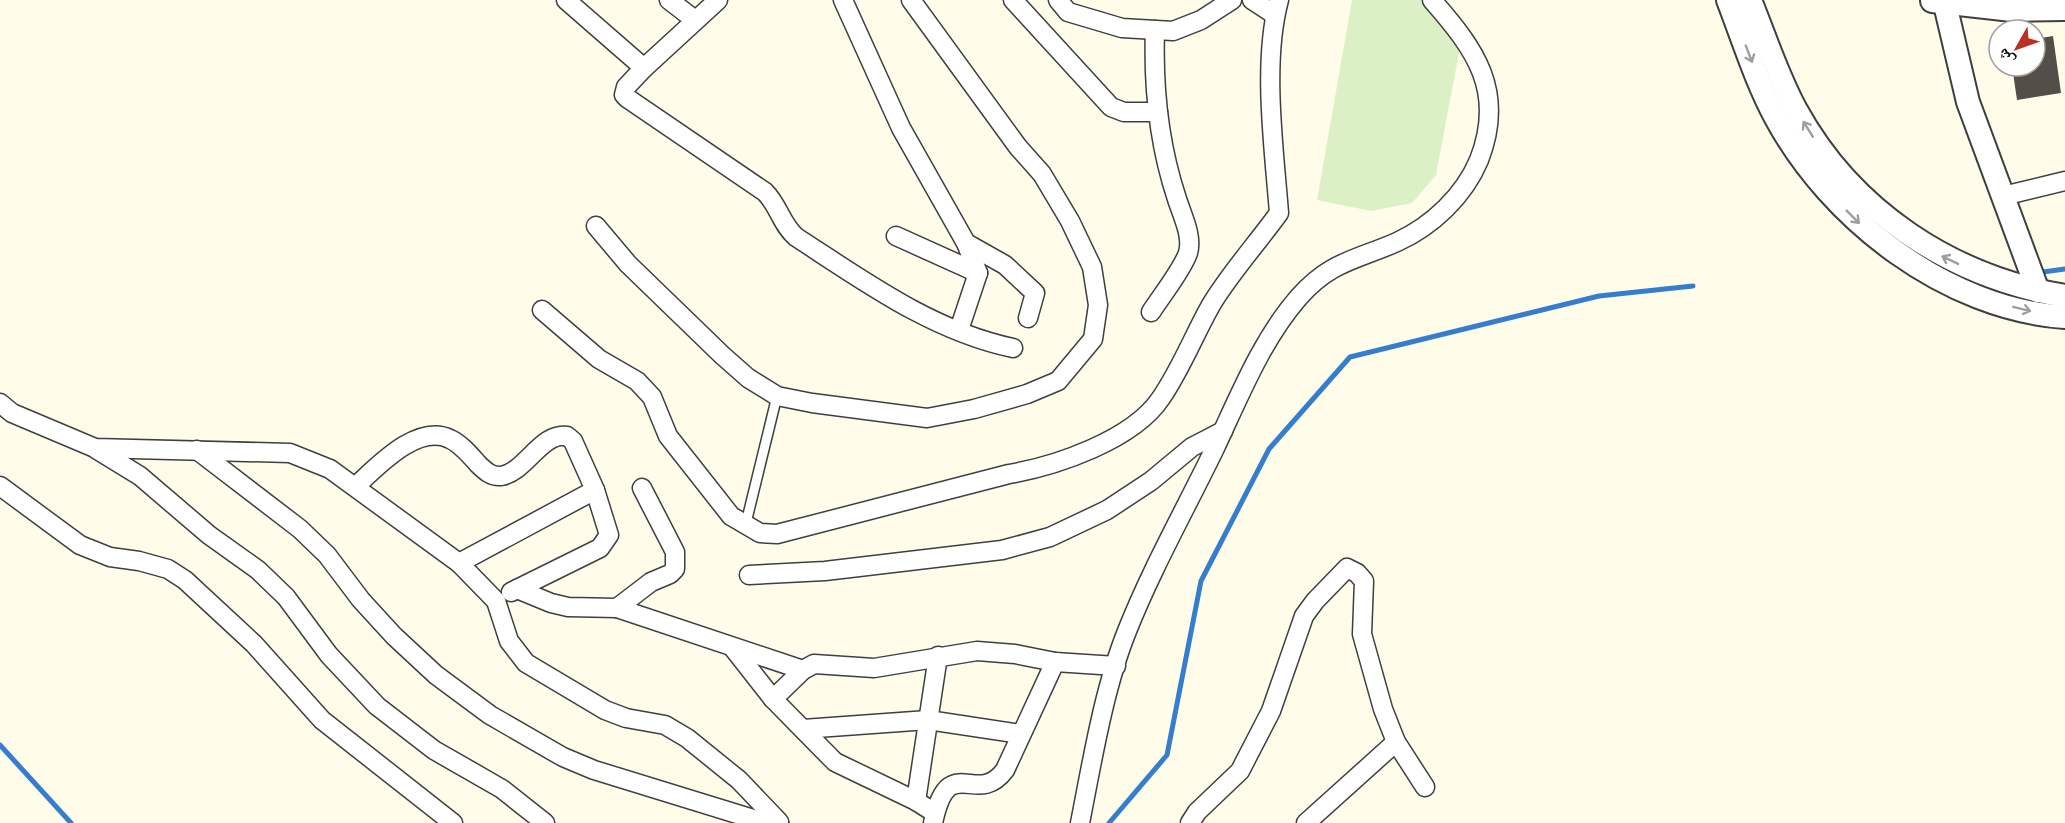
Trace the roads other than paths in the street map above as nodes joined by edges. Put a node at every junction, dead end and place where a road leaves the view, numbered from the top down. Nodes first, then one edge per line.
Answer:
1 (566, 0) edge
2 (669, 0) edge
3 (718, 0) edge
4 (843, 0) edge
5 (911, 0) edge
6 (1013, 0) edge
7 (1058, 0) edge
8 (1232, 0) edge
9 (1252, 0) edge
10 (1432, 0) edge
11 (1728, 0) edge
12 (1750, 0) edge
13 (1939, 1) edge
14 (2060, 7) edge
15 (1277, 8) edge
16 (694, 20) junction
17 (1155, 30) junction
18 (644, 68) junction
19 (1158, 112) junction
20 (2065, 181) edge
21 (2003, 195) junction
22 (596, 226) dead end
23 (896, 236) dead end
24 (966, 243) junction
25 (978, 273) junction
26 (2038, 291) junction
27 (542, 310) dead end
28 (1151, 312) dead end
29 (2063, 315) edge
30 (1028, 318) dead end
31 (959, 330) junction
32 (1013, 348) dead end
33 (777, 396) junction
34 (0, 403) edge
35 (1223, 430) junction
36 (95, 448) junction
37 (196, 450) junction
38 (0, 486) edge
39 (356, 486) junction
40 (642, 488) dead end
41 (595, 490) junction
42 (745, 527) junction
43 (459, 563) junction
44 (748, 575) dead end
45 (517, 589) junction
46 (496, 600) junction
47 (617, 608) junction
48 (733, 648) junction
49 (938, 656) junction
50 (1055, 662) junction
51 (1116, 666) junction
52 (803, 670) junction
53 (773, 699) junction
54 (928, 720) junction
55 (803, 729) junction
56 (1021, 734) junction
57 (1396, 742) junction
58 (1425, 787) dead end
59 (916, 801) junction
60 (934, 818) edge
61 (453, 823) edge
62 (545, 823) edge
63 (779, 823) edge
64 (1080, 823) edge
65 (1190, 823) edge
66 (1306, 823) edge

1 - 18 street
2 - 16 street
3 - 16 street
4 - 24 street
5 - 33 street
6 - 19 street
7 - 17 street
8 - 17 street
9 - 15 street
10 - 35 street
11 -> 29 street
26 -> 12 street
13 - 14 street
13 - 21 street
15 - 42 street
16 - 18 street
17 - 19 street
18 - 31 street
19 - 28 street
20 - 21 street
21 - 26 street
22 - 33 street
23 - 25 street
24 - 25 street
24 - 30 street
25 - 31 street
26 - 29 street
27 - 42 street
31 - 32 street
33 - 42 lane
34 - 36 street
35 - 44 street
35 - 51 street
36 - 37 street
36 - 62 street
37 - 39 street
37 - 63 street
38 - 61 street
39 - 41 street
39 - 43 street
40 - 47 street
41 - 43 street
41 - 45 street
43 - 46 street
45 - 46 street
45 - 47 street
46 - 63 street
47 - 48 street
48 - 52 street
48 - 53 street
49 - 50 street
49 - 52 street
49 - 54 street
50 - 51 street
50 - 56 street
51 - 64 street
52 - 53 street
53 - 55 street
54 - 55 street
54 - 56 street
54 - 59 street
55 - 59 street
56 - 60 street
57 - 58 street
57 - 65 street
57 - 66 street
59 - 60 street

